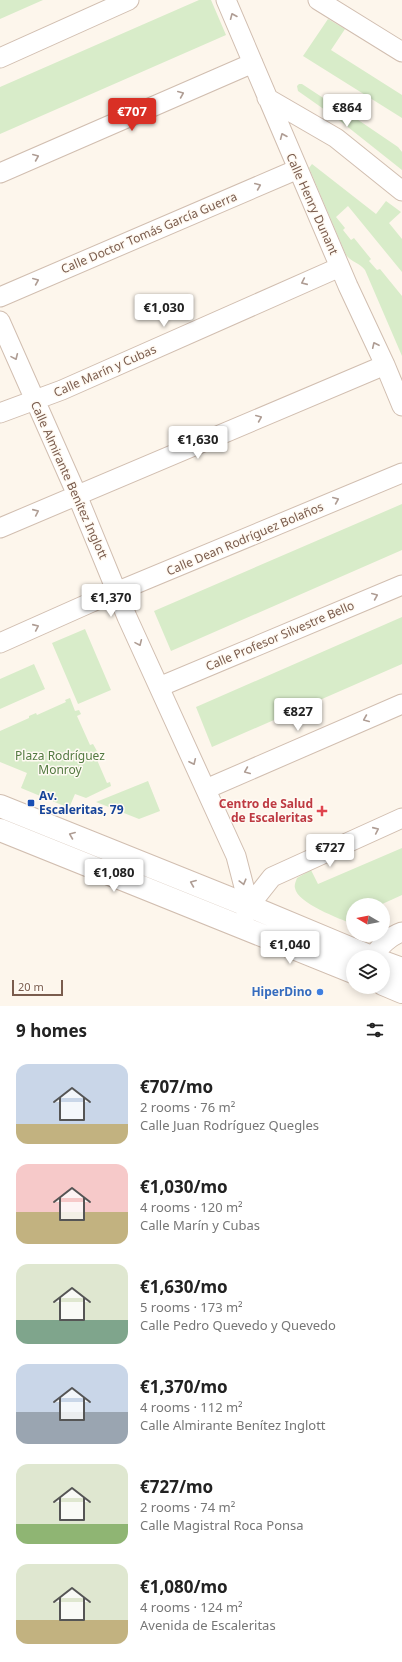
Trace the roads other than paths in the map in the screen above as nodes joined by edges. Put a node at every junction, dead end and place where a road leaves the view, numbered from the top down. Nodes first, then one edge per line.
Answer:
1 (129, 0) edge
2 (226, 0) edge
3 (318, 0) edge
4 (402, 52) edge
5 (0, 58) edge
6 (253, 64) junction
7 (267, 98) junction
8 (298, 169) junction
9 (0, 173) edge
10 (402, 191) edge
11 (340, 266) junction
12 (0, 297) edge
13 (0, 321) edge
14 (385, 365) junction
15 (34, 400) junction
16 (402, 406) edge
17 (0, 413) edge
18 (402, 472) edge
19 (77, 495) junction
20 (0, 528) edge
21 (402, 585) edge
22 (118, 592) junction
23 (0, 643) edge
24 (158, 687) junction
25 (402, 704) edge
26 (206, 789) junction
27 (0, 806) edge
28 (402, 818) edge
29 (0, 830) edge
30 (249, 906) junction
31 (241, 926) junction
32 (402, 932) edge
33 (355, 950) edge
34 (378, 950) edge
35 (390, 965) edge
36 (346, 969) edge
37 (402, 969) edge
38 (390, 987) edge
39 (402, 992) edge

1 - 5 street
6 -> 2 street, Calle Henry Dunant
3 - 4 street
6 - 7 street, Calle Henry Dunant
9 -> 6 street
8 -> 7 street, Calle Henry Dunant
7 - 10 street
8 - 11 street, Calle Henry Dunant
12 -> 8 street, Calle Doctor Tomás García Guerra
14 -> 11 street, Calle Henry Dunant
11 -> 15 street, Calle Marín y Cubas
13 -> 15 street, Calle Almirante Benítez Inglott
14 - 16 street, Calle Henry Dunant
19 -> 14 street
15 - 17 street, Calle Marín y Cubas
15 - 19 street, Calle Almirante Benítez Inglott
22 -> 18 street, Calle Dean Rodríguez Bolaños
20 -> 19 street
19 - 22 street, Calle Almirante Benítez Inglott
24 -> 21 street, Calle Profesor Silvestre Bello
23 -> 22 street, Calle Dean Rodríguez Bolaños
22 -> 24 street, Calle Almirante Benítez Inglott
24 -> 26 street, Calle Almirante Benítez Inglott
25 -> 26 street
26 -> 30 street, Calle Almirante Benítez Inglott
30 -> 27 street
30 -> 28 street
29 - 31 street
30 - 31 street
30 - 33 street
31 - 36 street
32 - 34 street
35 - 37 street
38 - 39 street

